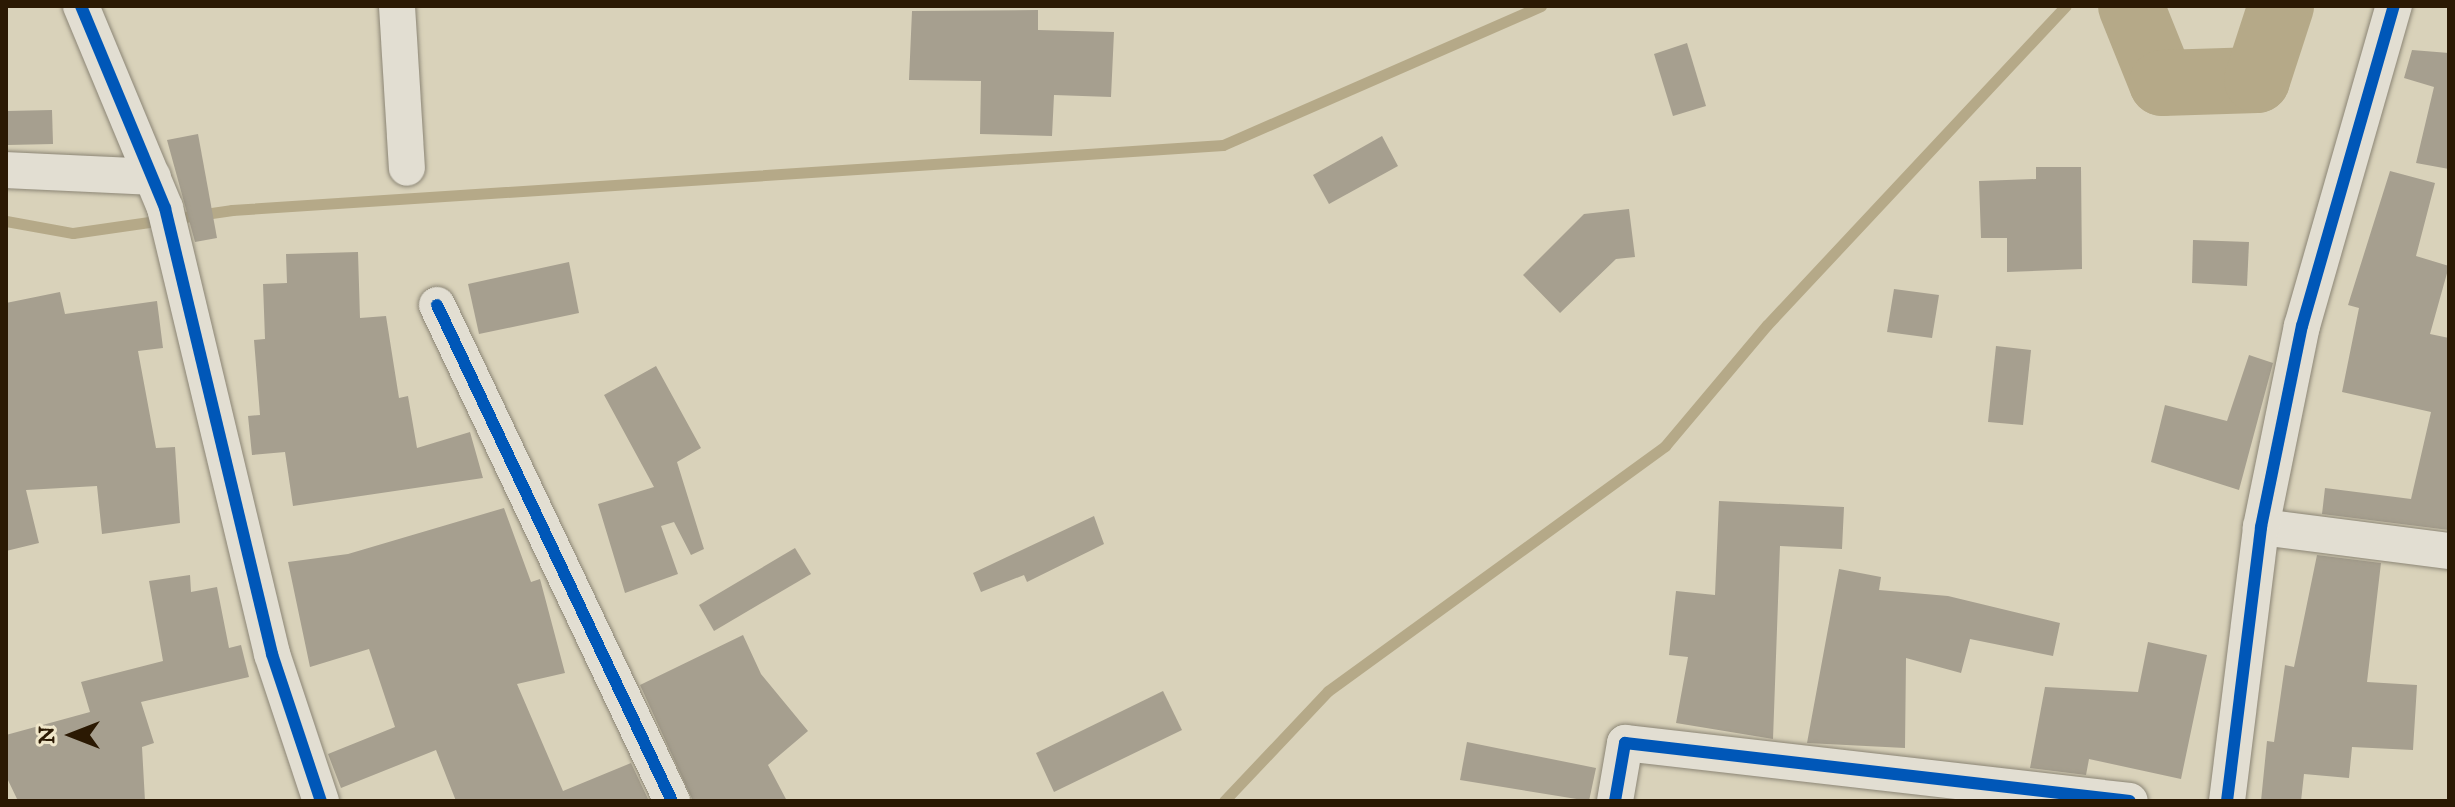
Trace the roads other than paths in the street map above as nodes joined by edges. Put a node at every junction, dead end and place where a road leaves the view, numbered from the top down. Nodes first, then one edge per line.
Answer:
1 (81, 6) edge
2 (397, 6) edge
3 (2394, 6) edge
4 (407, 168) dead end
5 (6, 170) edge
6 (159, 192) junction
7 (437, 305) dead end
8 (2261, 527) junction
9 (2449, 551) edge
10 (321, 801) edge
11 (672, 801) edge
12 (1615, 801) edge
13 (2130, 801) edge
14 (2227, 801) edge

1 - 6 street
2 - 4 street
3 - 8 street
5 - 6 street
6 - 10 street
7 - 11 street
8 - 9 street
8 - 14 street
12 - 13 street

